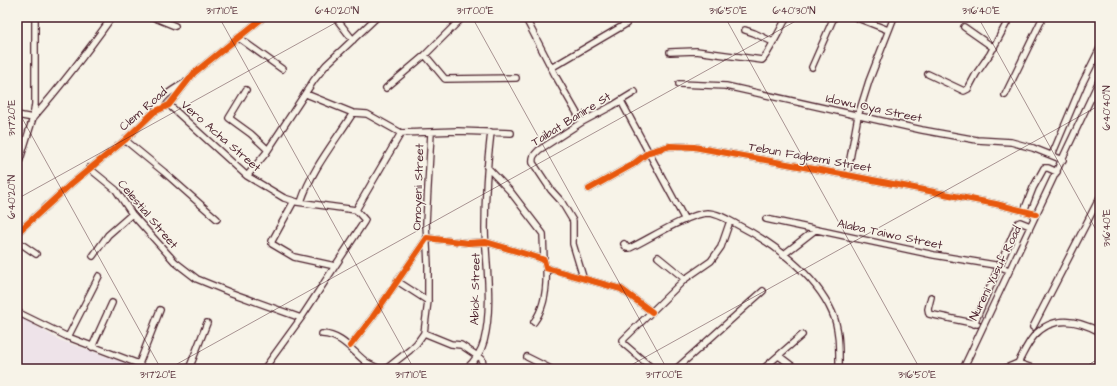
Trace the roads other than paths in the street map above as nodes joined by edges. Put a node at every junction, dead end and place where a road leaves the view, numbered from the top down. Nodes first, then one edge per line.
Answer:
1 (35, 17) edge
2 (112, 17) edge
3 (153, 17) edge
4 (264, 17) edge
5 (335, 17) edge
6 (377, 17) edge
7 (463, 17) edge
8 (526, 17) edge
9 (787, 17) edge
10 (834, 17) edge
11 (855, 17) edge
12 (894, 17) edge
13 (1010, 17) edge
14 (1043, 17) edge
15 (626, 24) dead end
16 (175, 26) dead end
17 (964, 27) dead end
18 (745, 30) dead end
19 (888, 30) junction
20 (239, 38) junction
21 (353, 40) junction
22 (773, 42) junction
23 (994, 48) junction
24 (1100, 48) edge
25 (670, 52) dead end
26 (425, 55) junction
27 (812, 67) dead end
28 (551, 68) junction
29 (282, 69) dead end
30 (928, 74) dead end
31 (516, 78) dead end
32 (1100, 79) edge
33 (188, 81) junction
34 (679, 84) dead end
35 (386, 88) dead end
36 (246, 90) dead end
37 (636, 92) dead end
38 (306, 94) junction
39 (1005, 95) dead end
40 (621, 101) junction
41 (169, 104) junction
42 (154, 112) junction
43 (353, 113) junction
44 (17, 115) edge
45 (858, 116) junction
46 (33, 118) junction
47 (582, 122) junction
48 (491, 132) junction
49 (401, 133) junction
50 (431, 133) junction
51 (511, 133) dead end
52 (125, 140) junction
53 (268, 150) junction
54 (649, 152) junction
55 (1052, 155) junction
56 (1063, 160) junction
57 (487, 167) junction
58 (89, 168) junction
59 (17, 169) edge
60 (1057, 172) junction
61 (847, 175) junction
62 (247, 176) junction
63 (590, 189) dead end
64 (1100, 197) edge
65 (294, 201) junction
66 (301, 202) junction
67 (356, 210) junction
68 (1024, 211) junction
69 (132, 214) junction
70 (1036, 214) junction
71 (217, 219) dead end
72 (766, 219) dead end
73 (686, 220) junction
74 (730, 221) junction
75 (1030, 226) junction
76 (815, 230) junction
77 (17, 233) edge
78 (427, 238) junction
79 (17, 242) edge
80 (486, 242) junction
81 (624, 244) dead end
82 (36, 254) dead end
83 (783, 255) junction
84 (93, 256) dead end
85 (658, 257) dead end
86 (544, 260) junction
87 (335, 266) junction
88 (998, 266) junction
89 (546, 268) junction
90 (1009, 270) junction
91 (99, 276) dead end
92 (583, 277) junction
93 (685, 279) junction
94 (397, 281) junction
95 (763, 291) dead end
96 (930, 297) dead end
97 (428, 301) junction
98 (112, 304) dead end
99 (160, 310) dead end
100 (17, 312) edge
101 (652, 312) junction
102 (301, 318) junction
103 (534, 322) dead end
104 (207, 323) dead end
105 (974, 324) junction
106 (983, 325) junction
107 (1033, 327) dead end
108 (1100, 332) edge
109 (322, 334) dead end
110 (424, 334) junction
111 (802, 336) dead end
112 (68, 338) junction
113 (350, 346) junction
114 (92, 347) junction
115 (478, 356) junction
116 (779, 356) junction
117 (527, 357) dead end
118 (1018, 363) junction
119 (142, 368) edge
120 (189, 369) edge
121 (264, 369) edge
122 (380, 369) edge
123 (386, 369) edge
124 (466, 369) edge
125 (491, 369) edge
126 (550, 369) edge
127 (653, 369) edge
128 (676, 369) edge
129 (763, 369) edge
130 (796, 369) edge
131 (839, 369) edge
132 (963, 369) edge
133 (1004, 369) edge
134 (1035, 369) edge

1 - 46 street
2 - 46 street
3 - 16 street
4 - 20 street, Clem Road
5 - 21 street
6 - 21 street
7 - 26 street
8 - 28 street
9 - 22 street
10 - 27 street
11 - 19 street
12 - 19 street
13 - 23 street
14 - 39 street
15 - 28 street
17 - 23 street
18 - 22 street
19 - 45 street
20 - 29 street
20 - 33 street, Clem Road
21 - 38 street
22 - 25 street
23 - 30 street
24 - 55 street
26 - 31 street
26 - 35 street
28 - 47 street
32 - 56 street, Nureni Yusuf Road
33 - 41 street, Clem Road
33 - 42 street
34 - 45 street, Idowu Oya Street
36 - 53 street
37 - 40 street, Taibat Banire St
38 - 43 street
38 - 53 street
40 - 47 street, Taibat Banire St
40 - 54 street
41 - 42 street, Clem Road
41 - 62 street, Vero Acha Street
42 - 52 street, Clem Road
43 - 49 street
43 - 66 street
44 - 46 street
45 - 55 street, Idowu Oya Street
45 - 61 street
46 - 59 street
47 - 92 street, Taibat Banire St
48 - 50 street
48 - 51 street
48 - 57 street, Abiok Street
49 - 50 street
49 - 67 street
50 - 78 street, Omoyeni Street
52 - 58 street, Clem Road
52 - 71 street
53 - 62 street
54 - 61 street, Tebun Fagbemi Street
54 - 63 street, Tebun Fagbemi Street
54 - 73 street
55 - 56 street, Idowu Oya Street
56 - 60 street, Nureni Yusuf Road
57 - 80 street, Abiok Street
57 - 86 street
58 - 69 street, Celestial Street
58 - 77 street, Clem Road
60 - 68 street
60 - 70 street, Nureni Yusuf Road
61 - 68 street, Tebun Fagbemi Street
62 - 65 street, Vero Acha Street
64 - 107 street
65 - 66 street, Vero Acha Street
65 - 87 street
66 - 67 street, Vero Acha Street
67 - 87 street
68 - 70 street, Tebun Fagbemi Street
69 - 84 street
69 - 102 street, Celestial Street
70 - 75 street, Nureni Yusuf Road
72 - 76 street, Alaba Taiwo Street
73 - 74 street
73 - 81 street
74 - 83 street
74 - 93 street
75 - 88 street
75 - 90 street, Nureni Yusuf Road
76 - 83 street
76 - 88 street, Alaba Taiwo Street
78 - 80 street
78 - 94 street
78 - 97 street, Omoyeni Street
79 - 82 street
80 - 86 street
80 - 115 street, Abiok Street
83 - 131 street
85 - 93 street
86 - 89 street
87 - 102 street
88 - 90 street, Alaba Taiwo Street
88 - 105 street
89 - 92 street
89 - 103 street
90 - 106 street, Nureni Yusuf Road
91 - 112 street
92 - 101 street
93 - 101 street
94 - 97 street
94 - 113 street
95 - 128 street
96 - 105 street
97 - 110 street, Omoyeni Street
98 - 114 street
99 - 119 street
100 - 112 street
101 - 127 street
102 - 121 street
104 - 120 street
105 - 106 street
106 - 132 street, Nureni Yusuf Road
108 - 118 street
109 - 113 street
110 - 115 street
110 - 123 street
111 - 116 street
112 - 114 street
113 - 122 street
114 - 119 street
115 - 124 street, Abiok Street
115 - 125 street
116 - 129 street
116 - 130 street
117 - 126 street
118 - 133 street
118 - 134 street

